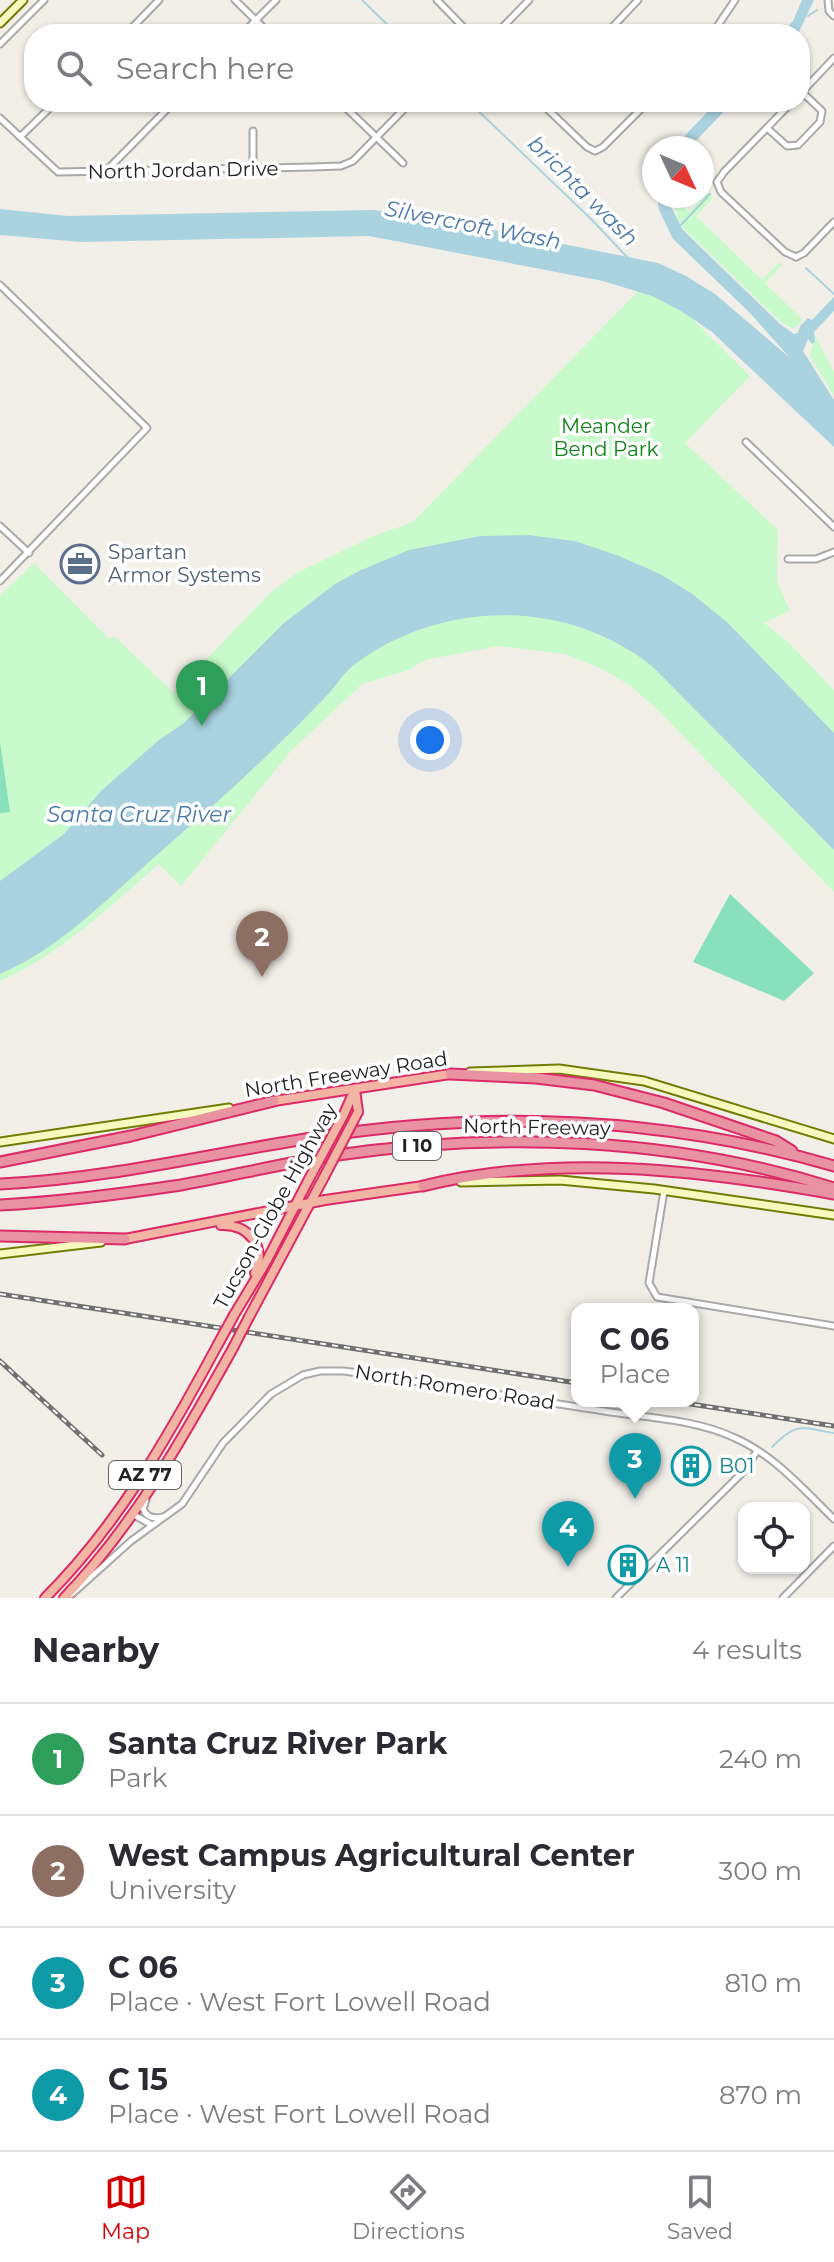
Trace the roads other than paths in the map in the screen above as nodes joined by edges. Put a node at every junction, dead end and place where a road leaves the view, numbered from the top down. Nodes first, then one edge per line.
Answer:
1 (23, 0) edge
2 (44, 0) edge
3 (159, 0) edge
4 (235, 0) edge
5 (276, 0) edge
6 (437, 0) edge
7 (529, 0) edge
8 (638, 0) edge
9 (735, 0) edge
10 (828, 0) edge
11 (834, 16) edge
12 (255, 20) junction
13 (0, 23) edge
14 (136, 24) edge
15 (251, 24) edge
16 (259, 24) edge
17 (460, 24) edge
18 (506, 24) edge
19 (615, 24) edge
20 (719, 24) edge
21 (0, 44) edge
22 (834, 58) edge
23 (810, 83) edge
24 (810, 101) edge
25 (46, 112) edge
26 (164, 112) edge
27 (351, 112) edge
28 (401, 112) edge
29 (550, 112) edge
30 (638, 112) edge
31 (782, 112) edge
32 (0, 118) edge
33 (767, 128) junction
34 (253, 131) dead end
35 (20, 137) junction
36 (377, 137) junction
37 (403, 163) dead end
38 (253, 169) junction
39 (105, 172) junction
40 (834, 222) edge
41 (0, 285) edge
42 (746, 442) dead end
43 (0, 526) edge
44 (834, 527) edge
45 (834, 552) edge
46 (29, 553) junction
47 (788, 559) dead end
48 (0, 581) edge
49 (450, 1074) junction
50 (355, 1089) junction
51 (274, 1101) junction
52 (834, 1139) edge
53 (0, 1142) edge
54 (798, 1156) junction
55 (0, 1162) edge
56 (834, 1166) edge
57 (0, 1184) edge
58 (423, 1186) junction
59 (664, 1191) junction
60 (834, 1191) edge
61 (309, 1204) junction
62 (0, 1205) edge
63 (294, 1207) junction
64 (834, 1215) edge
65 (185, 1228) junction
66 (0, 1236) edge
67 (125, 1239) junction
68 (0, 1254) edge
69 (245, 1296) junction
70 (694, 1303) edge
71 (699, 1304) edge
72 (834, 1326) edge
73 (571, 1404) edge
74 (590, 1407) edge
75 (757, 1451) junction
76 (150, 1491) junction
77 (134, 1515) junction
78 (168, 1515) junction
79 (834, 1519) edge
80 (110, 1523) junction
81 (153, 1525) junction
82 (94, 1544) junction
83 (834, 1546) edge
84 (105, 1553) junction
85 (65, 1597) edge
86 (45, 1598) edge
87 (616, 1598) edge
88 (783, 1598) edge

1 - 13 main road
2 - 21 street
3 - 14 street
4 - 12 street
5 - 12 street
6 - 17 street
7 - 18 street
8 - 19 street
9 - 20 street
10 - 11 street
12 - 15 street
12 - 16 street
22 - 23 street
24 - 33 street
25 - 35 street
26 - 39 street
27 - 36 street
28 - 36 street, North Jordan Drive
29 - 30 street
31 - 33 street
32 - 35 street, North Jordan Drive
33 - 40 street
34 - 38 street
35 - 39 street, North Jordan Drive
36 - 37 street
36 - 38 street, North Jordan Drive
38 - 39 street, North Jordan Drive
41 - 46 street
42 - 44 street
43 - 46 street
45 - 47 street
46 - 48 street
49 - 50 highway, North Freeway Road
49 - 52 main road, North Freeway Road
49 - 54 highway
50 - 51 highway, North Freeway Road
50 - 61 highway, Tucson-Globe Highway / AZ 77, bridge
50 - 63 highway, Tucson-Globe Highway / AZ 77, bridge
51 - 53 main road, North Freeway Road
51 - 55 highway
54 - 56 highway, North Freeway / I 10
54 - 57 highway, North Freeway / I 10
58 - 59 main road
58 - 60 highway
58 - 61 highway
59 - 64 main road
59 - 70 street
60 - 62 highway, North Freeway / I 10
61 - 63 highway
61 - 76 highway, Tucson-Globe Highway / AZ 77, bridge
63 - 65 highway
63 - 69 highway, Tucson-Globe Highway / AZ 77
65 - 67 highway
65 - 69 highway
66 - 67 highway
67 - 68 main road
69 - 80 highway, Tucson-Globe Highway / AZ 77, bridge
71 - 72 street
73 - 78 street, North Romero Road
74 - 75 street, North Romero Road
75 - 79 street, North Romero Road
75 - 87 street
76 - 77 highway, Tucson-Globe Highway / AZ 77
76 - 78 street
77 - 80 highway
77 - 81 street
77 - 84 highway, Tucson-Globe Highway / AZ 77
78 - 81 street, North Romero Road
80 - 82 highway, Tucson-Globe Highway / AZ 77
81 - 85 street, North Romero Road
82 - 84 highway
82 - 86 highway, Tucson-Globe Highway / AZ 77
83 - 88 street
84 - 85 highway, Tucson-Globe Highway / AZ 77

